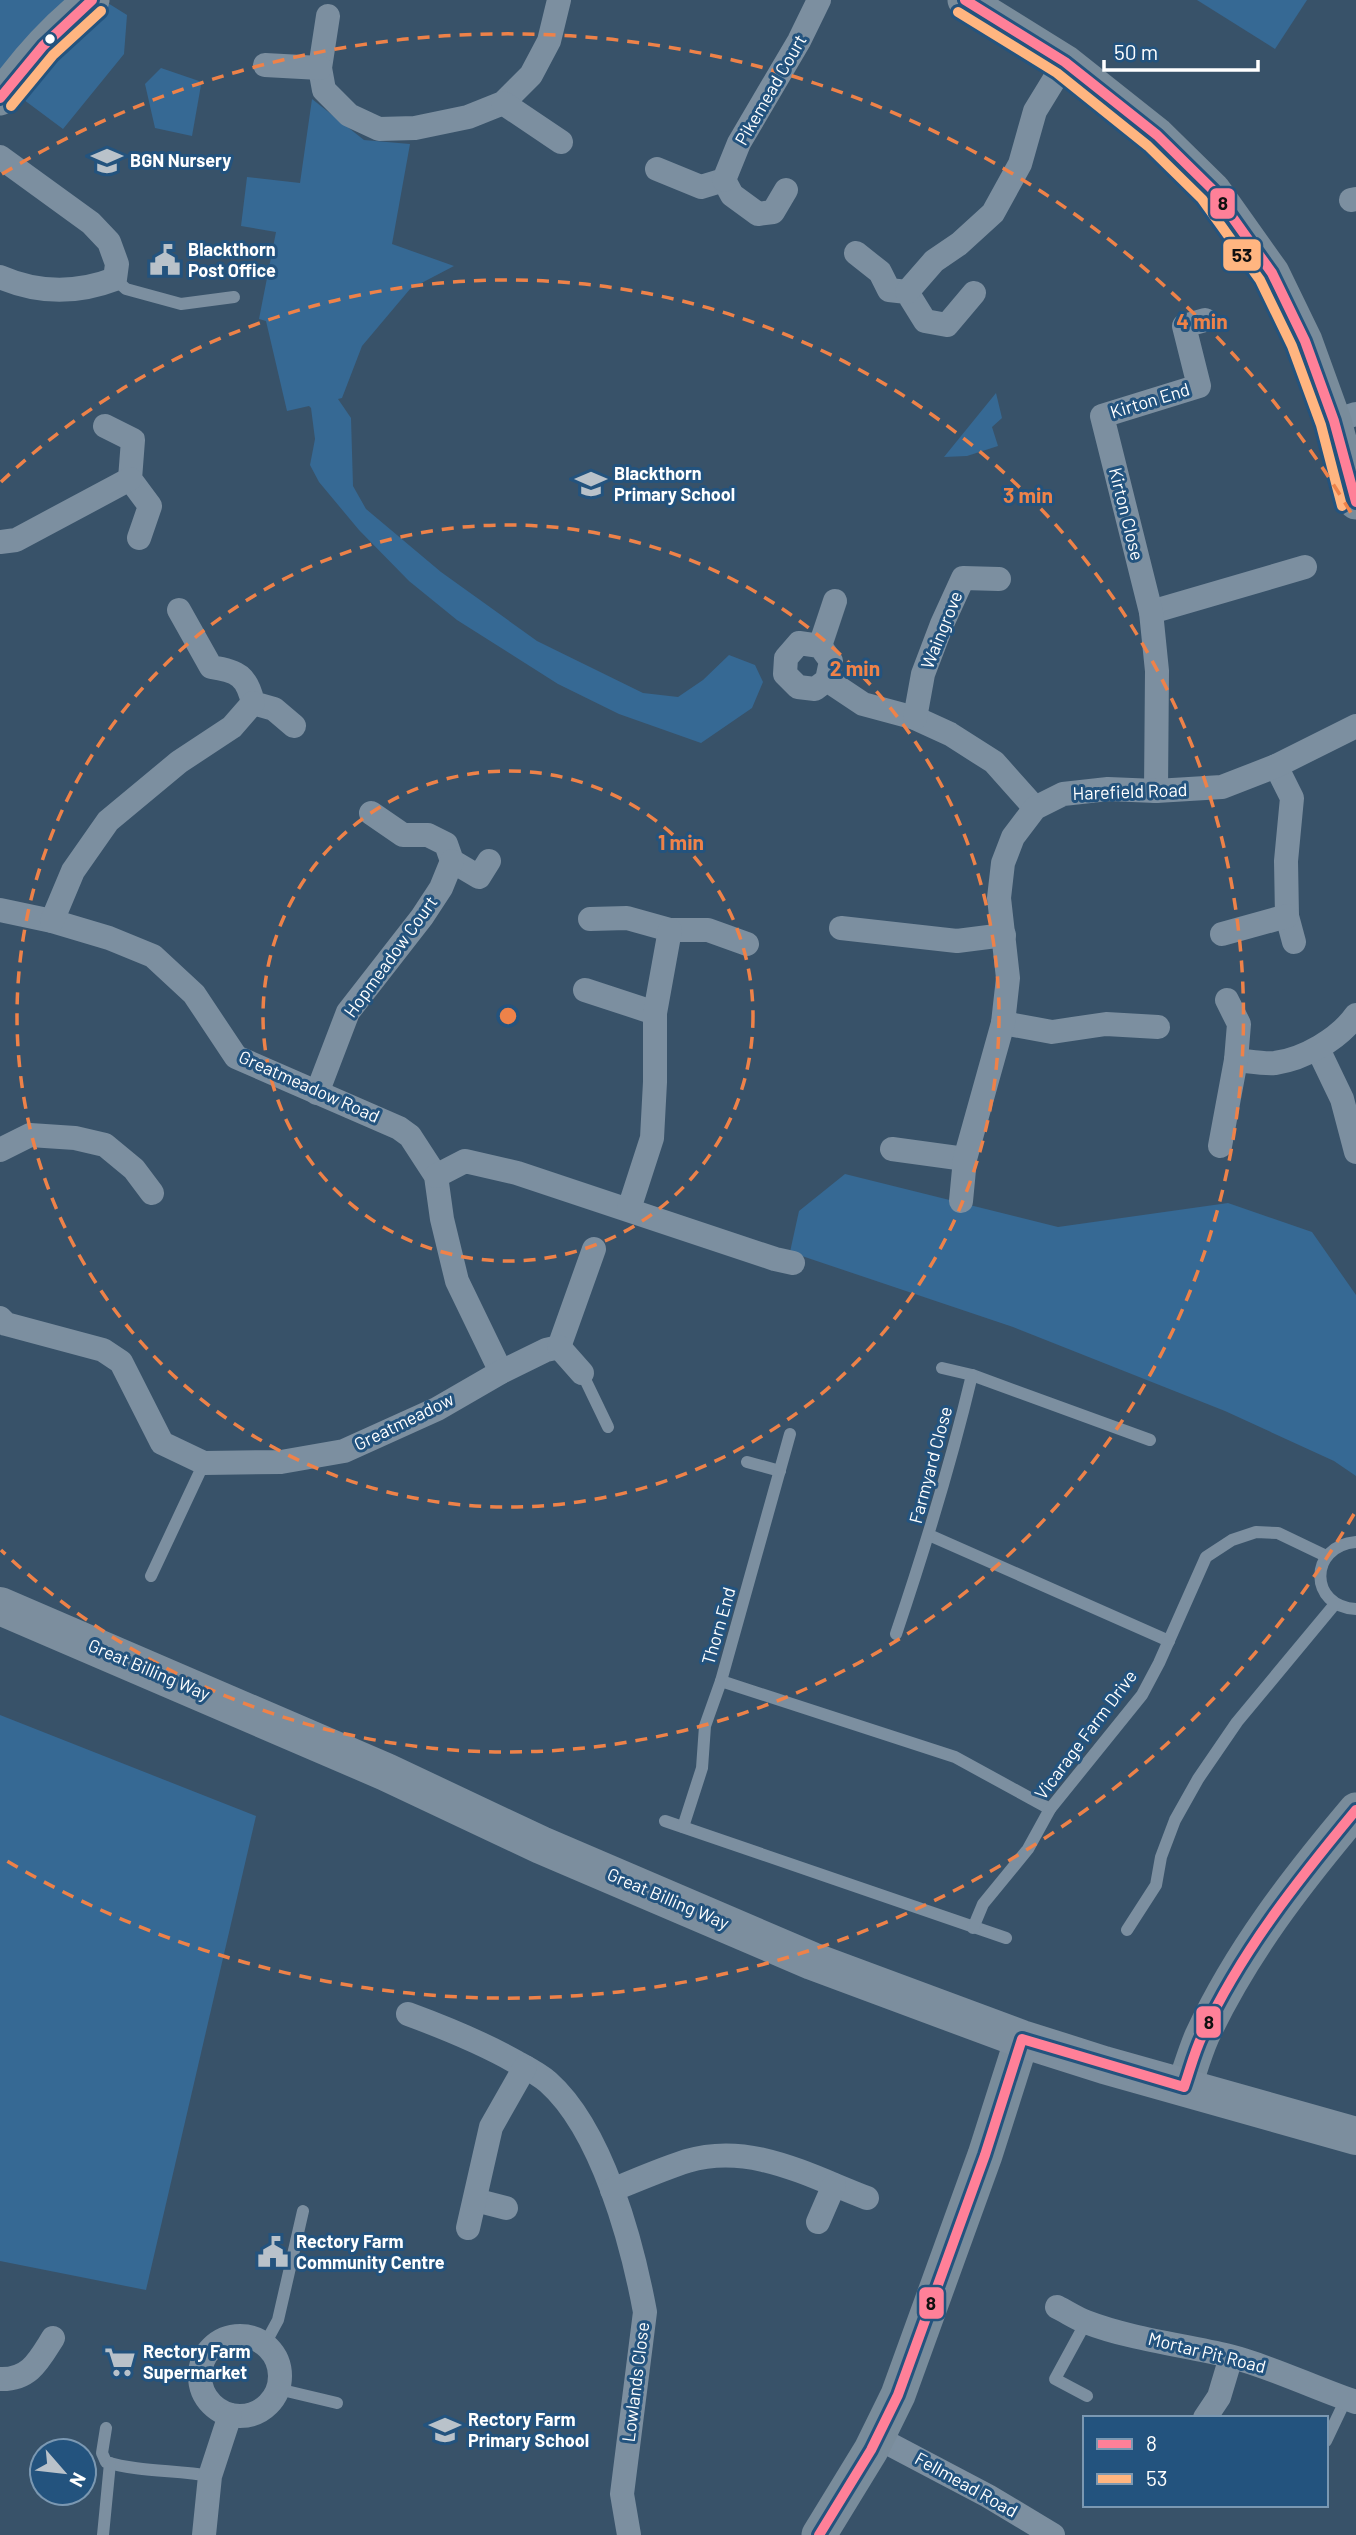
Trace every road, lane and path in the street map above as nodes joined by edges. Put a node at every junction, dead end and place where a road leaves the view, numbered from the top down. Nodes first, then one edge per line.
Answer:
1 (92, 0) edge
2 (559, 0) edge
3 (818, 0) edge
4 (965, 0) edge
5 (328, 16) dead end
6 (1065, 62) junction
7 (265, 65) dead end
8 (320, 68) junction
9 (0, 98) edge
10 (503, 103) junction
11 (561, 142) dead end
12 (0, 157) edge
13 (657, 169) dead end
14 (724, 180) junction
15 (786, 190) dead end
16 (856, 253) dead end
17 (0, 277) edge
18 (114, 279) junction
19 (907, 292) junction
20 (974, 293) dead end
21 (234, 297) dead end
22 (1205, 320) dead end
23 (1102, 416) joint
24 (1345, 417) edge
25 (105, 426) dead end
26 (130, 479) junction
27 (1356, 502) edge
28 (139, 538) dead end
29 (0, 542) edge
30 (1305, 567) dead end
31 (999, 579) dead end
32 (835, 601) dead end
33 (179, 610) dead end
34 (1151, 612) junction
35 (820, 646) junction
36 (827, 680) junction
37 (253, 704) junction
38 (915, 719) junction
39 (294, 726) dead end
40 (1356, 726) edge
41 (1276, 766) junction
42 (1156, 791) junction
43 (1035, 808) junction
44 (371, 813) dead end
45 (452, 861) junction
46 (489, 861) dead end
47 (0, 910) edge
48 (1287, 916) junction
49 (590, 919) dead end
50 (52, 921) junction
51 (841, 928) dead end
52 (670, 930) junction
53 (1222, 934) dead end
54 (1003, 935) junction
55 (1294, 942) dead end
56 (747, 944) dead end
57 (585, 990) dead end
58 (1227, 1000) dead end
59 (655, 1013) junction
60 (1356, 1016) edge
61 (1003, 1023) junction
62 (1158, 1027) dead end
63 (1318, 1049) junction
64 (1236, 1060) junction
65 (317, 1093) junction
66 (1220, 1146) dead end
67 (892, 1149) dead end
68 (0, 1150) edge
69 (1356, 1152) edge
70 (965, 1159) junction
71 (436, 1175) junction
72 (152, 1193) dead end
73 (961, 1201) dead end
74 (629, 1209) junction
75 (594, 1249) dead end
76 (793, 1263) dead end
77 (2, 1325) edge
78 (559, 1347) junction
79 (942, 1368) dead end
80 (501, 1372) junction
81 (582, 1373) joint
82 (972, 1375) junction
83 (608, 1427) dead end
84 (790, 1434) dead end
85 (1150, 1440) dead end
86 (747, 1462) dead end
87 (204, 1463) junction
88 (780, 1471) junction
89 (929, 1535) junction
90 (1356, 1542) edge
91 (1326, 1556) junction
92 (151, 1576) dead end
93 (1335, 1604) junction
94 (0, 1606) edge
95 (1356, 1609) edge
96 (895, 1634) dead end
97 (1169, 1641) junction
98 (722, 1681) junction
99 (1050, 1809) junction
100 (1356, 1810) edge
101 (665, 1821) dead end
102 (683, 1827) junction
103 (974, 1928) junction
104 (1127, 1930) dead end
105 (1006, 1938) dead end
106 (408, 2014) dead end
107 (1023, 2039) junction
108 (525, 2067) junction
109 (1184, 2087) junction
110 (1356, 2136) edge
111 (834, 2185) junction
112 (612, 2190) junction
113 (867, 2198) dead end
114 (475, 2200) junction
115 (506, 2208) dead end
116 (303, 2211) dead end
117 (818, 2222) dead end
118 (468, 2228) dead end
119 (1057, 2307) dead end
120 (1086, 2322) junction
121 (53, 2338) dead end
122 (265, 2344) junction
123 (1231, 2357) junction
124 (0, 2379) edge
125 (278, 2389) junction
126 (1087, 2396) dead end
127 (1351, 2401) edge
128 (337, 2403) dead end
129 (230, 2415) junction
130 (1206, 2416) edge
131 (106, 2428) dead end
132 (1328, 2437) edge
133 (878, 2438) junction
134 (110, 2463) junction
135 (210, 2476) junction
136 (103, 2535) edge
137 (204, 2535) edge
138 (629, 2535) edge
139 (819, 2535) edge
140 (1053, 2535) edge

1 - 9 street
2 - 10 street
3 - 14 street, Pikemead Court
4 - 6 street
5 - 8 street
6 - 19 street
6 - 24 street
7 - 8 street
8 - 10 street
10 - 11 street
12 - 18 street
13 - 14 street
14 - 15 street
16 - 19 street
17 - 18 street
18 - 21 lane
19 - 20 street
22 - 23 street, Kirton End
23 - 34 street, Kirton Close
24 - 27 street
25 - 26 street
26 - 28 street
26 - 29 street
30 - 34 street
31 - 38 street, Waingrove
32 - 35 street
33 - 37 street
34 - 42 street, Kirton Close
35 - 36 street
35 - 36 street
36 - 38 street
37 - 39 street
37 - 50 street
38 - 43 street
40 - 41 street, Harefield Road
41 - 42 street, Harefield Road
41 - 48 street
42 - 43 street, Harefield Road
43 - 54 street, Harefield Road
44 - 45 street
45 - 46 street
45 - 65 street, Hopmeadow Court
47 - 50 street, Greatmeadow Road
48 - 53 street
48 - 55 street
49 - 52 street
50 - 65 street, Greatmeadow Road
51 - 54 street
52 - 56 street
52 - 59 street
54 - 61 street, Harefield Road
57 - 59 street
58 - 64 street
59 - 74 street
60 - 63 street
61 - 62 street
61 - 70 street, Harefield Road
63 - 64 street
63 - 69 street
64 - 66 street
65 - 71 street, Greatmeadow Road
67 - 70 street
68 - 72 street
70 - 73 street, Harefield Road
71 - 74 street
71 - 80 street, Greatmeadow Road
74 - 76 street
75 - 78 street
77 - 87 street, Greatmeadow
78 - 80 street, Greatmeadow
78 - 81 street
79 - 82 lane
80 - 87 street, Greatmeadow
81 - 83 lane
82 - 85 lane
82 - 89 lane, Farmyard Close
84 - 88 lane, Thorn End
86 - 88 lane
87 - 92 lane
88 - 98 lane, Thorn End
89 - 96 lane
89 - 97 lane, Farmyard Close
90 - 91 lane
91 - 93 lane
91 - 97 lane, Vicarage Farm Drive
93 - 95 lane
93 - 104 lane
94 - 107 main road, Great Billing Way
97 - 99 lane, Vicarage Farm Drive
98 - 99 lane
98 - 102 lane, Thorn End
99 - 103 lane, Vicarage Farm Drive
100 - 109 street
101 - 102 lane
102 - 103 lane
103 - 105 lane
106 - 108 street, Lowlands Close
107 - 109 main road, Great Billing Way
107 - 133 street
108 - 112 street, Lowlands Close
108 - 114 street
109 - 110 main road, Great Billing Way
111 - 112 street
111 - 113 street
111 - 117 street
112 - 138 street, Lowlands Close
114 - 115 street
114 - 118 street
116 - 122 lane
119 - 120 street, Mortar Pit Road
120 - 123 street, Mortar Pit Road
120 - 126 lane
121 - 124 street
122 - 125 street
122 - 129 street
123 - 127 street, Mortar Pit Road
123 - 130 street
125 - 128 lane
125 - 129 street
127 - 132 lane
129 - 135 street
131 - 134 lane
133 - 139 street
133 - 140 street, Fellmead Road
134 - 135 lane
134 - 136 lane
135 - 137 street

